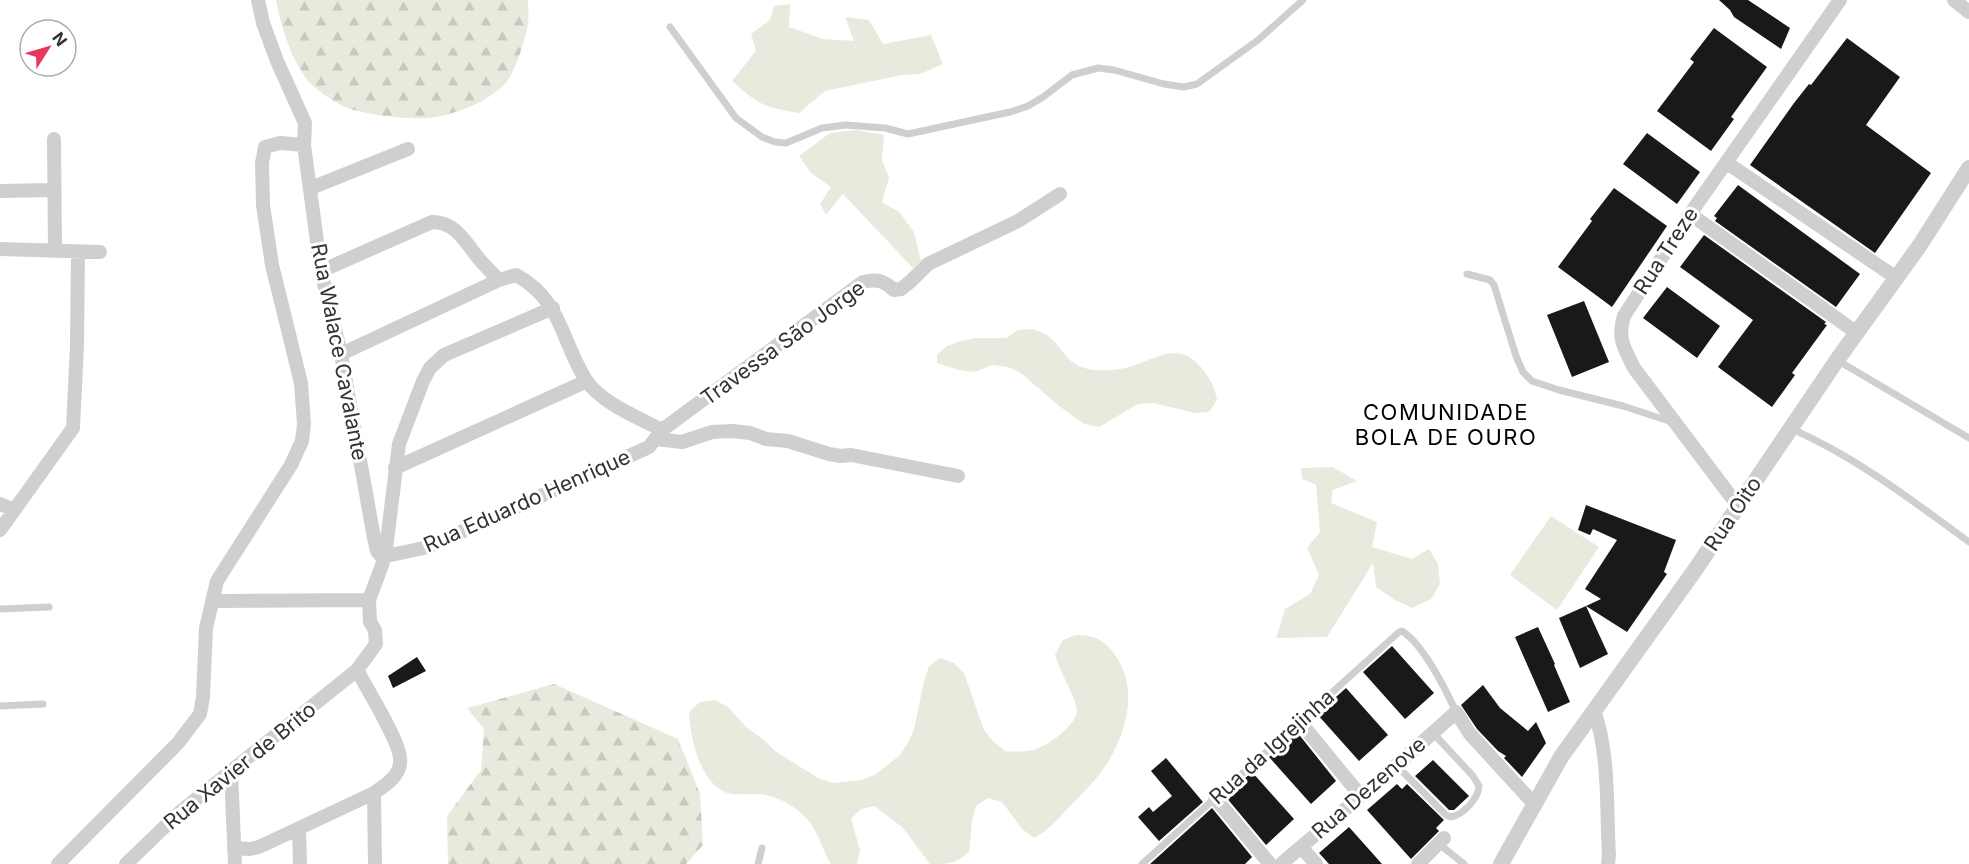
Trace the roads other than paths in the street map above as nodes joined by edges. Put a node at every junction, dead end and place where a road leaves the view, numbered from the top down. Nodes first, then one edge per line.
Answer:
1 (258, 0) edge
2 (1303, 0) edge
3 (1840, 0) edge
4 (1954, 0) edge
5 (1969, 12) edge
6 (670, 27) dead end
7 (54, 139) dead end
8 (304, 145) junction
9 (408, 149) dead end
10 (1727, 163) junction
11 (1969, 168) edge
12 (311, 188) junction
13 (53, 190) junction
14 (0, 191) edge
15 (1060, 194) dead end
16 (1690, 214) junction
17 (0, 249) edge
18 (55, 250) junction
19 (78, 252) junction
20 (100, 252) dead end
21 (321, 271) junction
22 (1467, 274) dead end
23 (1895, 277) junction
24 (499, 280) junction
25 (553, 308) junction
26 (1857, 333) junction
27 (340, 354) junction
28 (1837, 360) junction
29 (587, 381) junction
30 (1677, 424) junction
31 (1792, 429) junction
32 (659, 435) junction
33 (1969, 438) edge
34 (395, 468) junction
35 (958, 476) dead end
36 (0, 504) edge
37 (1738, 506) junction
38 (14, 510) junction
39 (0, 530) edge
40 (1969, 542) edge
41 (384, 557) junction
42 (369, 600) junction
43 (212, 601) junction
44 (49, 607) dead end
45 (0, 609) edge
46 (357, 670) junction
47 (43, 704) dead end
48 (0, 706) edge
49 (1594, 710) junction
50 (1456, 712) junction
51 (1300, 722) junction
52 (1433, 733) junction
53 (1397, 766) junction
54 (231, 772) junction
55 (374, 793) junction
56 (1360, 795) junction
57 (1215, 798) junction
58 (1534, 804) junction
59 (299, 829) junction
60 (1442, 841) joint
61 (1301, 847) junction
62 (234, 848) junction
63 (762, 848) dead end
64 (58, 864) edge
65 (126, 864) edge
66 (235, 864) edge
67 (300, 864) edge
68 (375, 864) edge
69 (758, 864) edge
70 (1142, 864) edge
71 (1270, 864) edge
72 (1281, 864) edge
73 (1316, 864) edge
74 (1418, 864) edge
75 (1464, 864) edge
76 (1501, 864) edge
77 (1608, 864) edge

1 - 8 street, Rua Walace Cavalante
2 - 6 lane
3 - 10 street, Rua Treze
4 - 5 street
7 - 13 street
8 - 12 street, Rua Walace Cavalante
8 - 43 street
9 - 12 street
10 - 16 street, Rua Treze
10 - 23 street
11 - 23 street, Rua Oito
12 - 21 street, Rua Walace Cavalante
13 - 14 street
13 - 18 street
15 - 32 street, Travessa São Jorge
16 - 26 street
16 - 30 street, Rua Treze
17 - 18 street
18 - 19 street
19 - 20 street
19 - 38 street
21 - 24 street
21 - 27 street, Rua Walace Cavalante
22 - 30 lane
23 - 26 street, Rua Oito
24 - 25 street
24 - 27 street
25 - 29 street
25 - 34 street
26 - 28 street, Rua Oito
27 - 41 street, Rua Walace Cavalante
28 - 31 street, Rua Oito
28 - 33 lane
29 - 32 street
29 - 34 street
30 - 37 street, Rua Treze
31 - 37 street, Rua Oito
31 - 40 lane
32 - 35 street
32 - 41 street, Rua Eduardo Henrique
34 - 41 street
36 - 38 street
37 - 49 street, Rua Oito
38 - 39 street
41 - 42 street
42 - 43 street
42 - 46 street, Rua Xavier de Brito
43 - 64 street
44 - 45 lane
46 - 54 street, Rua Xavier de Brito
46 - 55 street
47 - 48 lane
49 - 58 street, Rua Oito
49 - 77 street
50 - 51 lane, Rua da Igrejinha
50 - 52 street, Rua Dezenove
50 - 58 street
51 - 56 street
51 - 57 lane, Rua da Igrejinha
52 - 53 street, Rua Dezenove
52 - 53 lane
53 - 56 street, Rua Dezenove
54 - 62 street
54 - 65 street, Rua Xavier de Brito
55 - 59 street
55 - 68 street
56 - 61 street, Rua Dezenove
57 - 70 lane, Rua da Igrejinha
57 - 71 street
58 - 76 street, Rua Oito
59 - 62 street
59 - 67 street
60 - 74 street
60 - 75 lane
61 - 72 street, Rua Dezenove
61 - 73 street
62 - 66 street
63 - 69 lane

